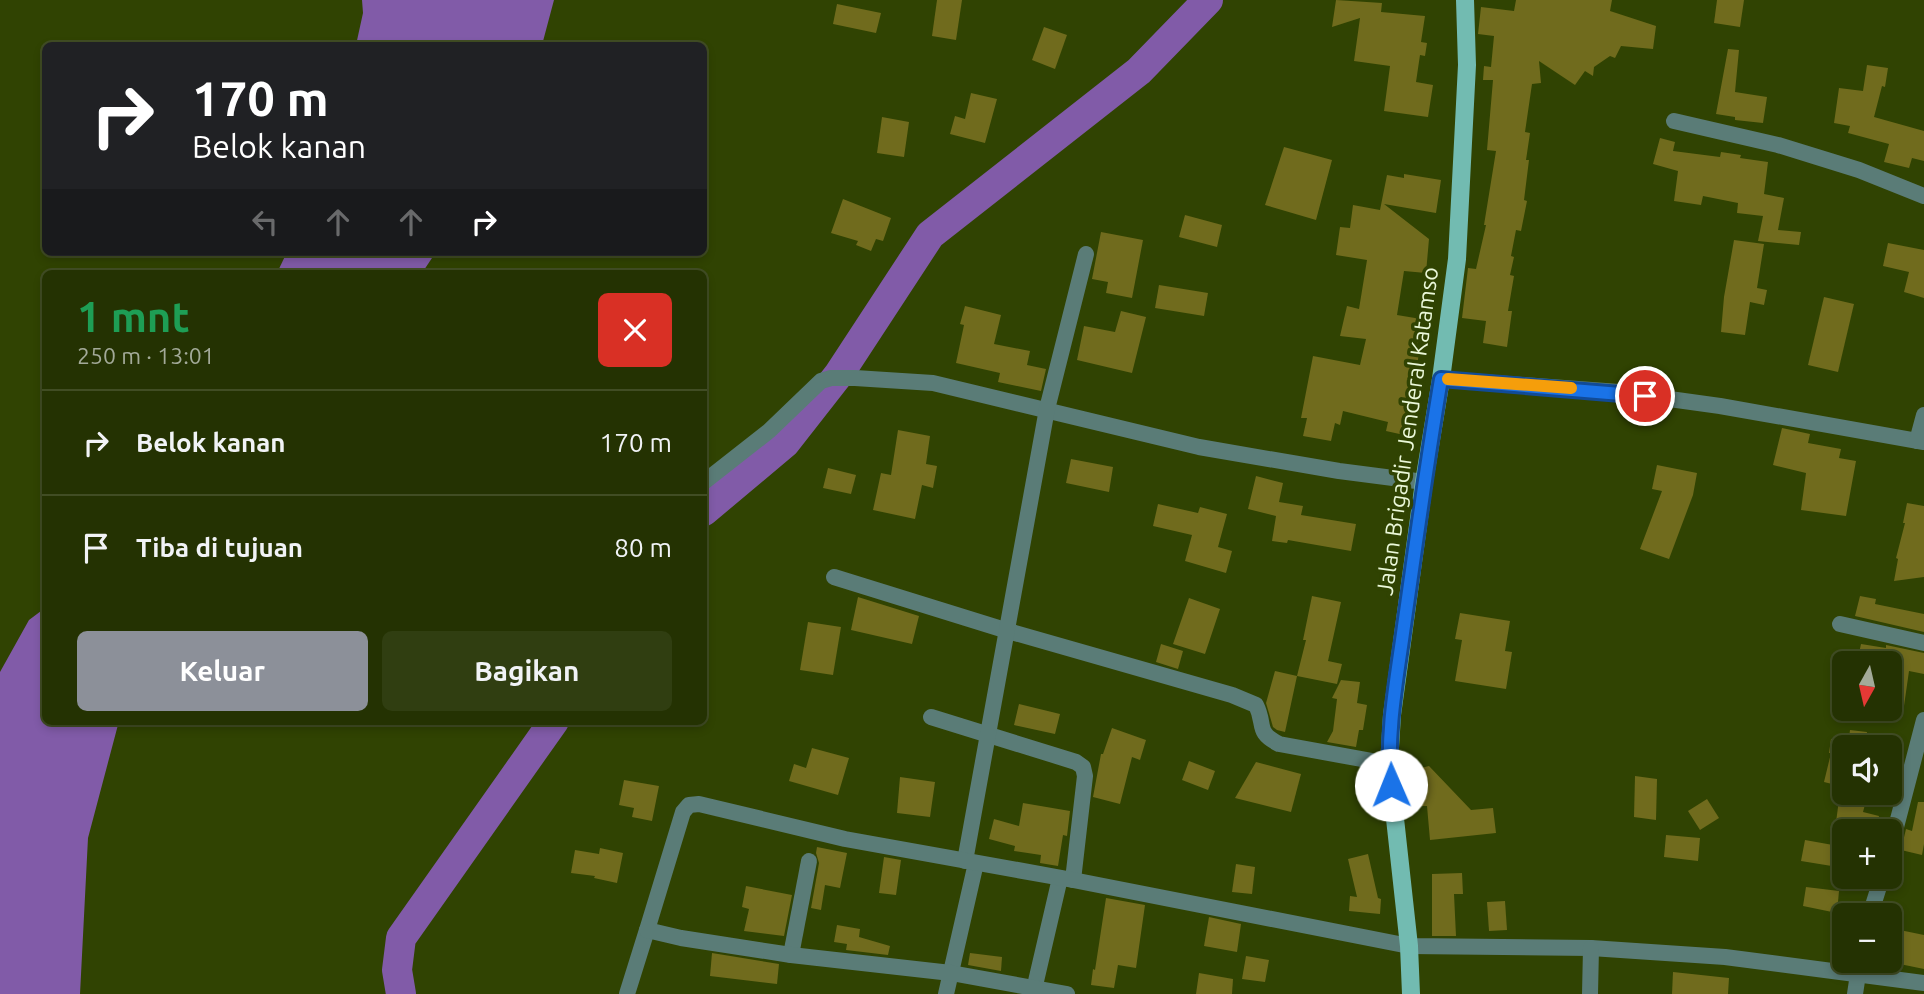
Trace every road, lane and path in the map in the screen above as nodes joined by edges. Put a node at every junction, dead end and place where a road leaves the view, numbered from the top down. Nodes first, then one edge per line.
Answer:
1 (1465, 0) edge
2 (1674, 121) dead end
3 (1924, 196) edge
4 (1086, 254) dead end
5 (1441, 379) junction
6 (1047, 409) junction
7 (1924, 415) edge
8 (1921, 442) edge
9 (707, 480) edge
10 (1423, 482) junction
11 (834, 577) dead end
12 (1840, 624) dead end
13 (1008, 631) junction
14 (1924, 643) edge
15 (931, 718) dead end
16 (1924, 720) edge
17 (988, 736) junction
18 (1389, 764) junction
19 (1898, 819) edge
20 (809, 861) dead end
21 (970, 862) junction
22 (1067, 879) junction
23 (647, 930) junction
24 (1409, 946) junction
25 (1591, 948) junction
26 (791, 955) junction
27 (1832, 965) edge
28 (951, 973) junction
29 (1858, 973) edge
30 (1883, 973) edge
31 (1924, 983) edge
32 (1034, 991) edge
33 (627, 994) edge
34 (946, 994) edge
35 (1067, 994) edge
36 (1411, 994) edge
37 (1590, 994) edge
38 (1856, 994) edge

1 - 5 main road, Jalan Brigadir Jenderal Katamso
2 - 3 street
4 - 6 street
5 - 8 street
5 - 10 main road, Jalan Brigadir Jenderal Katamso
6 - 9 street
6 - 10 street
6 - 13 street
7 - 8 street
10 - 18 main road, Jalan Brigadir Jenderal Katamso
11 - 13 street
12 - 14 street
13 - 17 street
13 - 18 street
15 - 17 street
16 - 19 street
17 - 21 street
17 - 22 street
18 - 24 main road, Jalan Brigadir Jenderal Katamso
20 - 26 street
21 - 22 street
21 - 23 street
21 - 28 street
22 - 24 street
22 - 32 street
23 - 26 street
23 - 33 street
24 - 25 street
24 - 36 main road, Jalan Brigadir Jenderal Katamso
25 - 27 street
25 - 37 street
26 - 28 street
28 - 32 street
28 - 34 street
29 - 38 street
30 - 31 street
32 - 35 street

